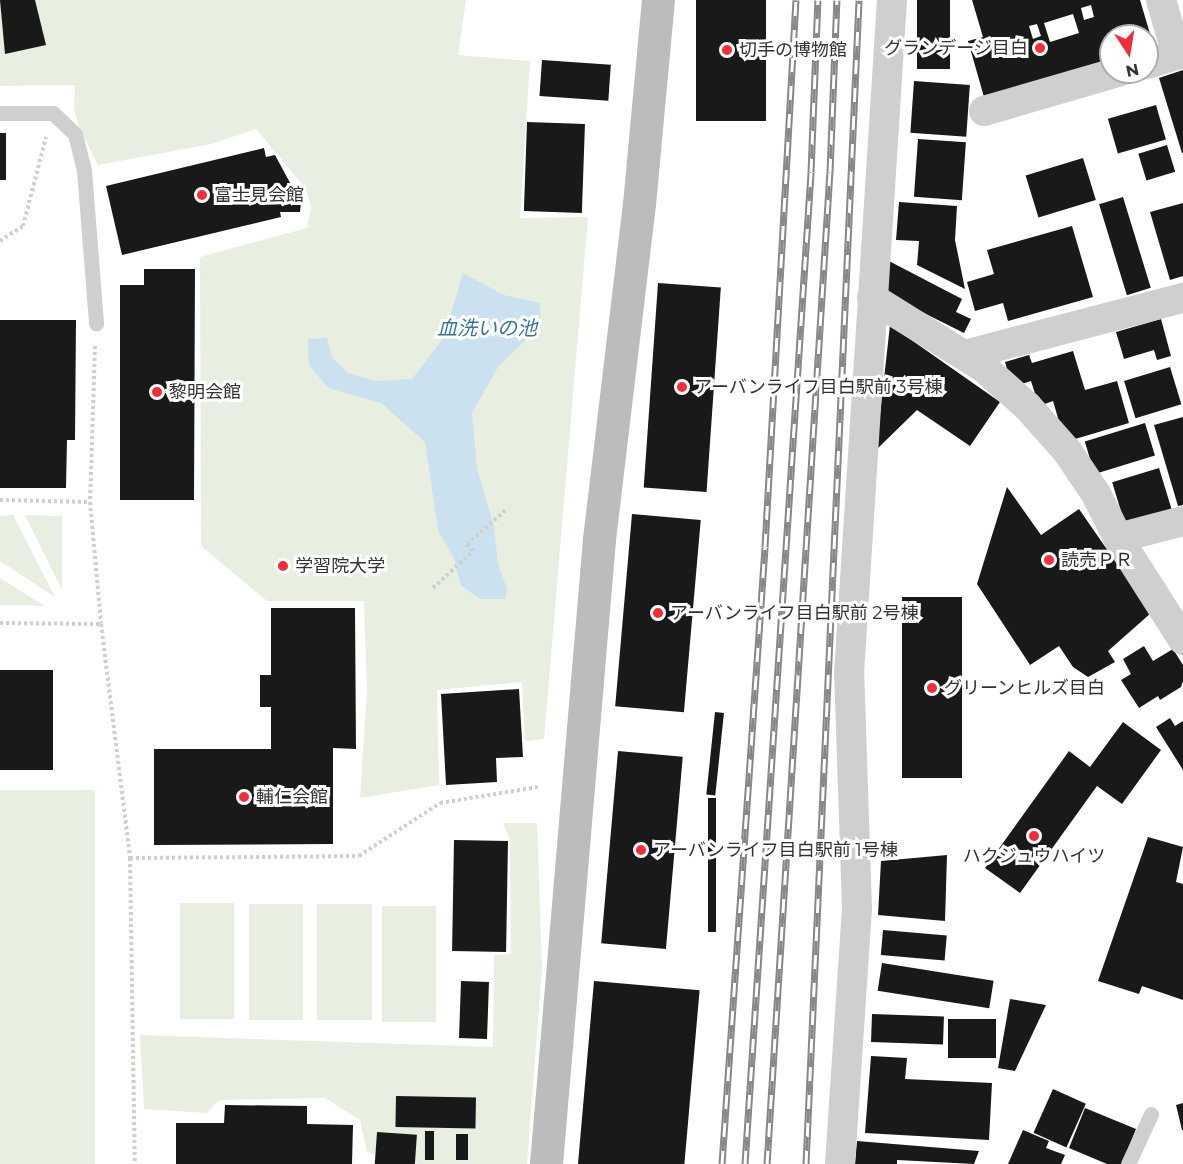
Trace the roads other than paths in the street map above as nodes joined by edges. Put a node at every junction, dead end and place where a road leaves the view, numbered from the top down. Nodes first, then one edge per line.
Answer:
1 (658, 0) edge
2 (892, 0) edge
3 (1161, 0) edge
4 (1180, 54) edge
5 (1159, 60) edge
6 (1099, 78) edge
7 (984, 111) dead end
8 (0, 112) edge
9 (872, 298) junction
10 (1183, 298) edge
11 (96, 324) road end
12 (965, 355) junction
13 (1183, 522) edge
14 (1118, 538) junction
15 (1183, 640) edge
16 (1150, 1114) dead end
17 (546, 1164) edge
18 (840, 1164) edge
19 (1128, 1164) edge

1 - 17 street
2 - 9 street
3 - 4 street
4 - 5 street
6 - 7 street
8 - 11 lane
9 - 12 street
9 - 18 street
10 - 12 street
12 - 14 street
13 - 14 street
14 - 15 street
16 - 19 lane

